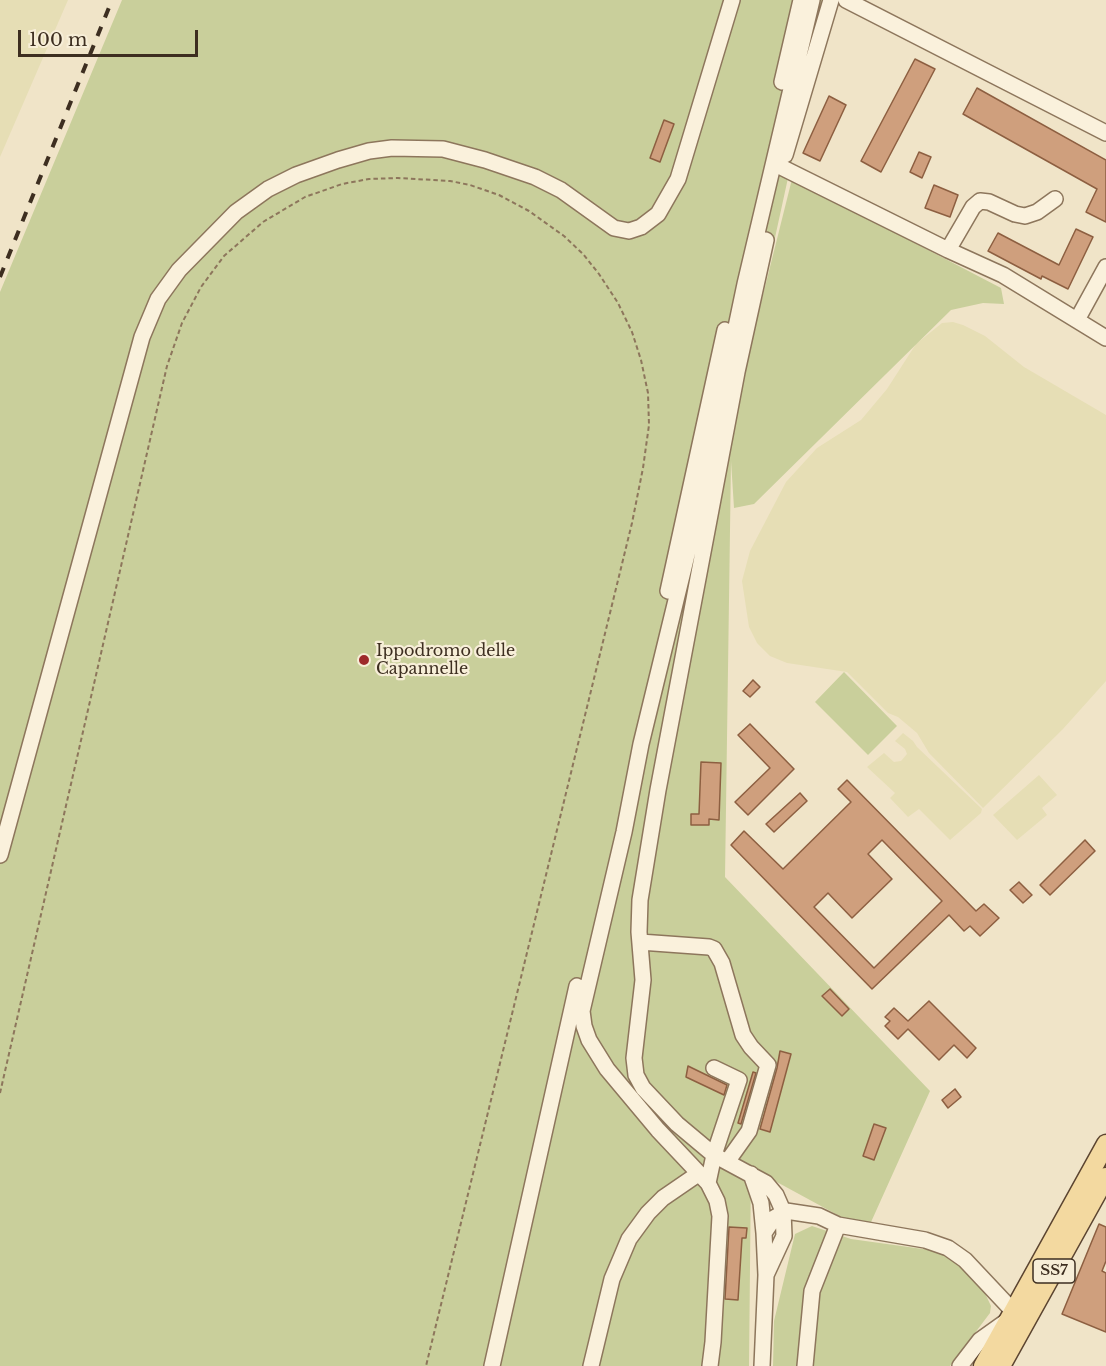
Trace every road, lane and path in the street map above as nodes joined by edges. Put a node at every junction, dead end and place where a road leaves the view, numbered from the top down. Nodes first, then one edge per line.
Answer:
1 (732, 0) edge
2 (801, 0) edge
3 (812, 0) edge
4 (831, 0) edge
5 (846, 0) edge
6 (1106, 133) edge
7 (781, 167) junction
8 (1055, 199) dead end
9 (948, 250) junction
10 (1105, 271) edge
11 (1077, 320) junction
12 (1106, 338) edge
13 (0, 855) edge
14 (640, 942) junction
15 (714, 1068) dead end
16 (0, 1094) edge
17 (1106, 1144) edge
18 (721, 1158) junction
19 (751, 1174) junction
20 (1106, 1177) edge
21 (703, 1179) junction
22 (766, 1183) junction
23 (783, 1211) junction
24 (819, 1216) junction
25 (838, 1225) junction
26 (764, 1233) junction
27 (784, 1236) junction
28 (766, 1275) junction
29 (1010, 1316) junction
30 (426, 1366) edge
31 (492, 1366) edge
32 (591, 1366) edge
33 (710, 1366) edge
34 (762, 1366) edge
35 (805, 1366) edge
36 (960, 1366) edge
37 (983, 1366) edge
38 (1001, 1366) edge

1 - 13 street
2 - 31 street
3 - 21 street
4 - 7 street
5 - 6 street
7 - 9 street
7 - 14 street
8 - 9 street
9 - 11 street
10 - 11 street
11 - 12 street
14 - 18 street
14 - 18 street
15 - 18 street
16 - 30 path
17 - 29 main road, SS7
18 - 19 street
18 - 21 street
19 - 22 street
19 - 26 street
20 - 38 main road, SS7
21 - 32 street
21 - 33 street
22 - 23 street
22 - 24 street
23 - 24 street
23 - 26 street
23 - 27 street
24 - 25 street
24 - 27 street
25 - 29 street
25 - 35 street
26 - 28 street
27 - 28 street
28 - 34 street
29 - 36 street
29 - 37 main road, SS7

